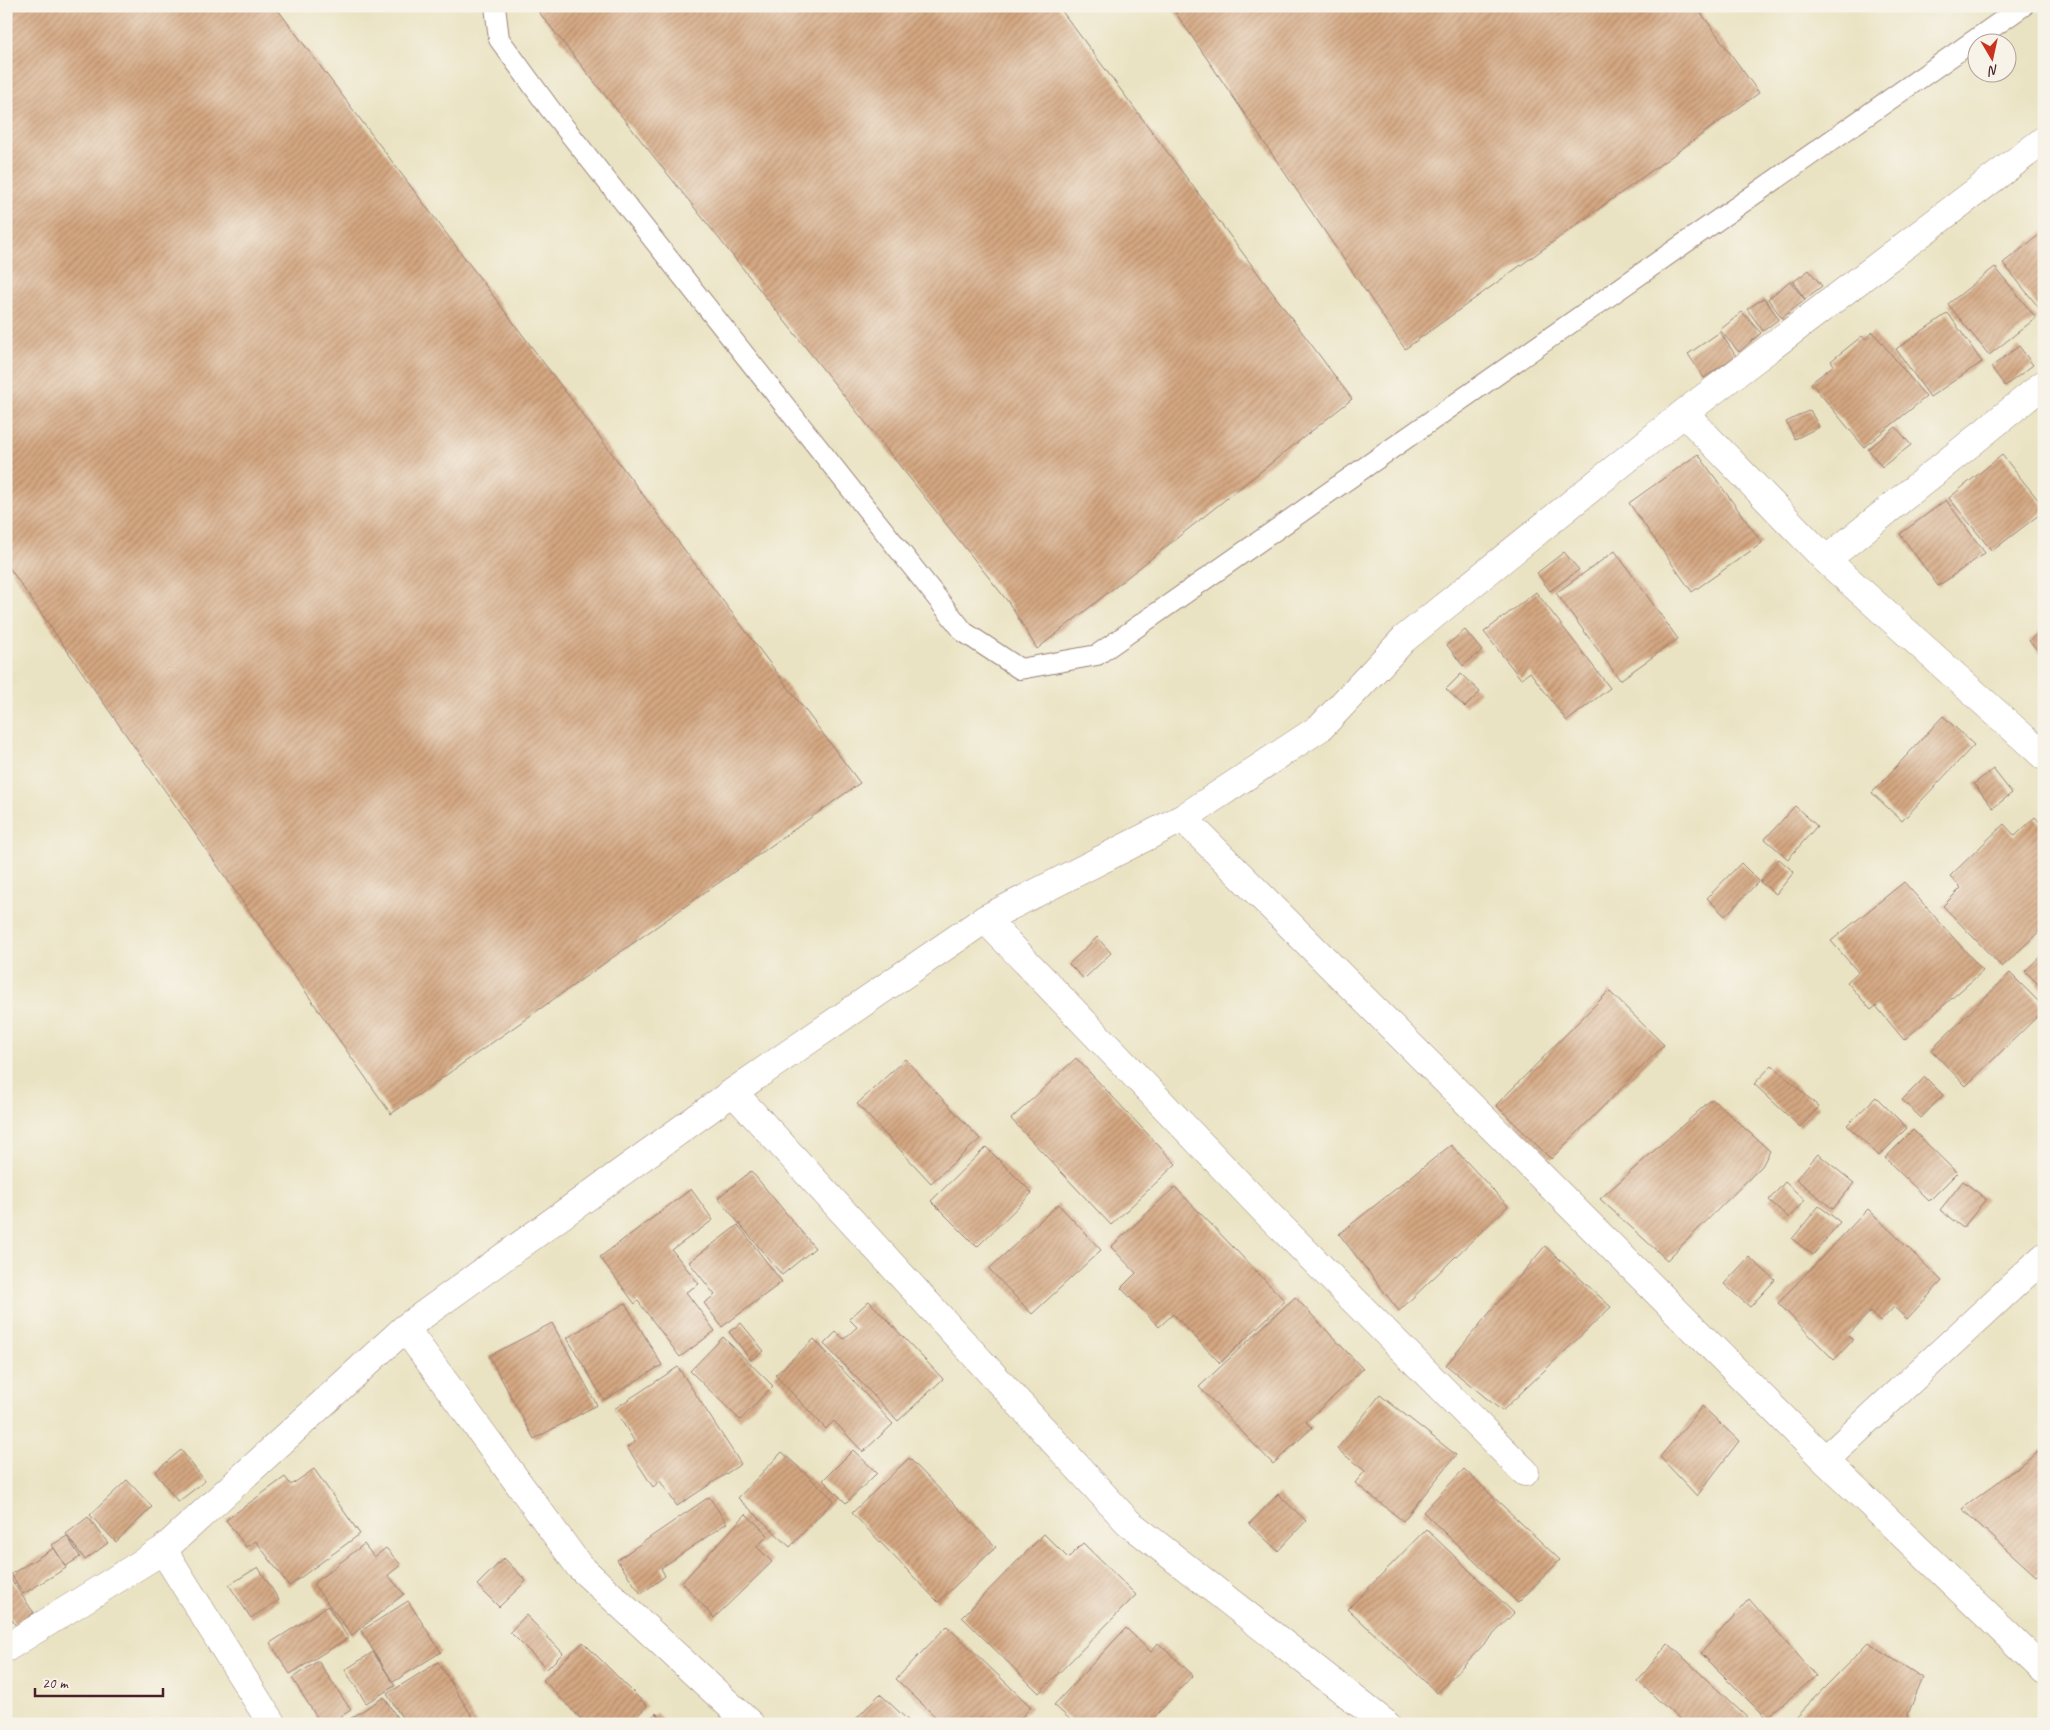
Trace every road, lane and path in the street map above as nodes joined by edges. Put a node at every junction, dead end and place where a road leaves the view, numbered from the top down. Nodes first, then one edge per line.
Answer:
1 (495, 6) edge
2 (2023, 6) edge
3 (2044, 140) edge
4 (2044, 384) edge
5 (1684, 413) junction
6 (1826, 560) junction
7 (2044, 756) edge
8 (1184, 818) junction
9 (985, 919) junction
10 (733, 1092) junction
11 (2044, 1257) edge
12 (405, 1328) junction
13 (1824, 1460) junction
14 (1524, 1472) dead end
15 (163, 1550) junction
16 (6, 1648) edge
17 (2044, 1670) edge
18 (272, 1724) edge
19 (750, 1724) edge
20 (1386, 1724) edge

1 - 2 lane
3 - 5 street
4 - 6 street
5 - 6 street
5 - 8 street
6 - 7 street
8 - 9 street
8 - 13 street
9 - 10 street
9 - 14 street
10 - 12 street
10 - 20 street
11 - 13 street
12 - 15 street
12 - 19 street
13 - 17 street
15 - 16 street
15 - 18 street

